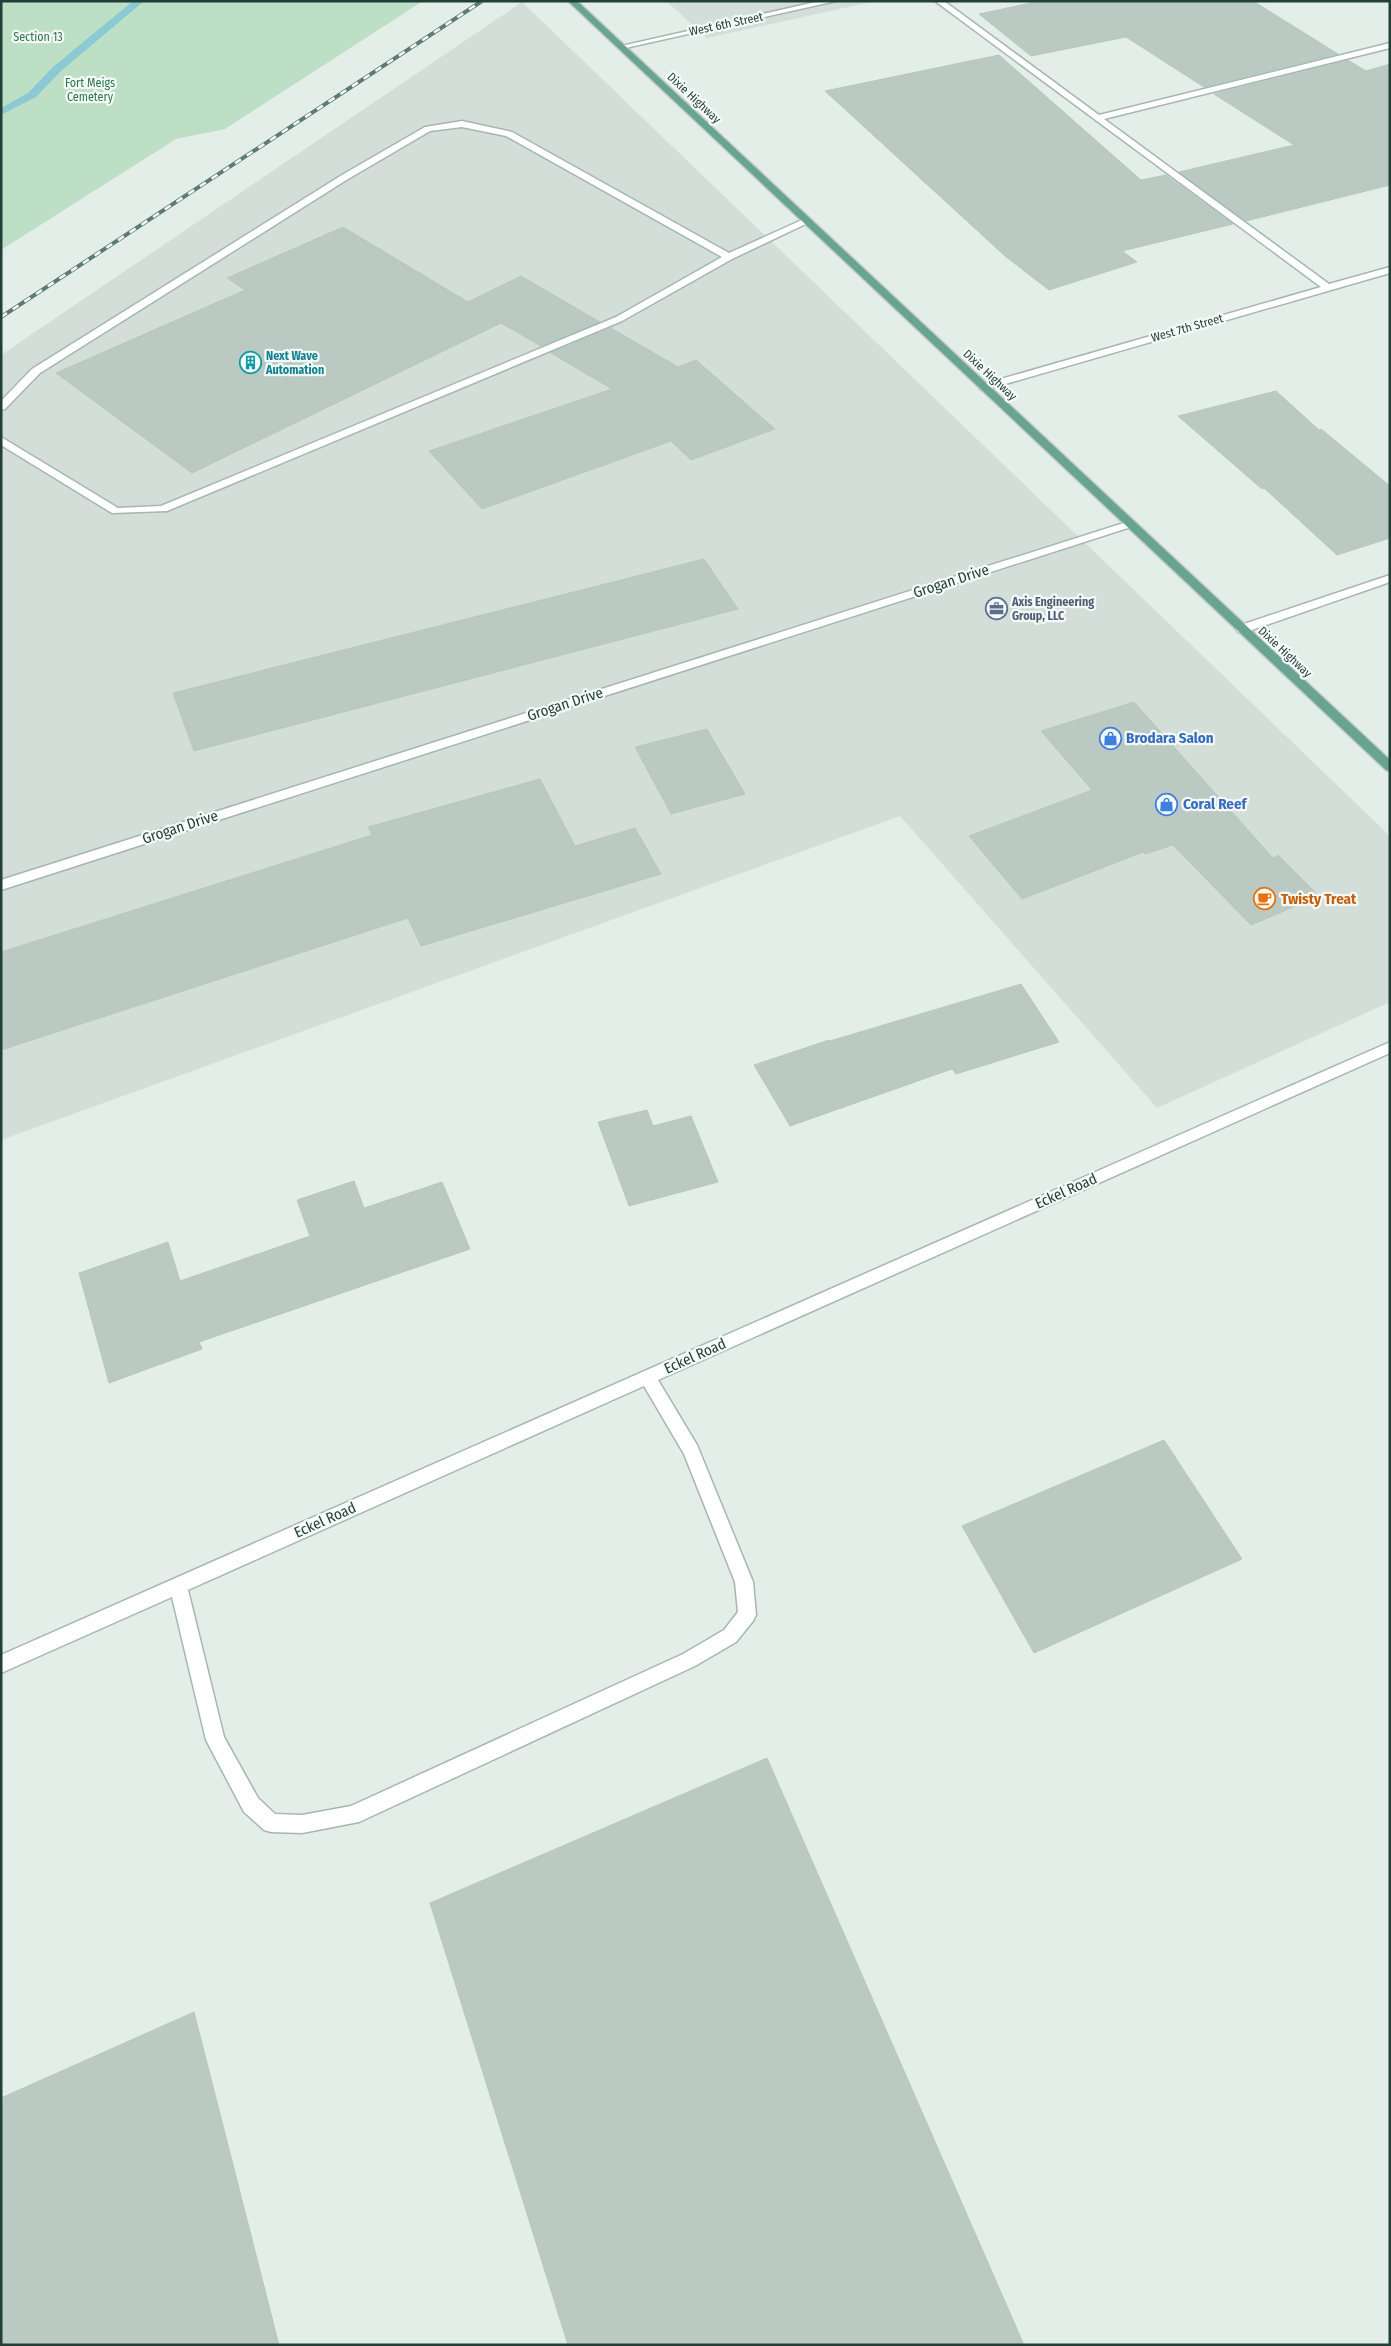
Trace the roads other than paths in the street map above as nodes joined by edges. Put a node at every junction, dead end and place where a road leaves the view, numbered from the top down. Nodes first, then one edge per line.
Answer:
1 (572, 1) edge
2 (832, 1) edge
3 (939, 1) edge
4 (1390, 45) edge
5 (621, 47) junction
6 (1097, 118) junction
7 (807, 221) junction
8 (729, 257) junction
9 (1390, 270) edge
10 (1328, 288) junction
11 (984, 387) junction
12 (1, 406) edge
13 (1, 440) edge
14 (1130, 524) junction
15 (1390, 578) edge
16 (1242, 629) junction
17 (1390, 767) edge
18 (1, 884) edge
19 (1390, 1047) edge
20 (647, 1377) junction
21 (178, 1586) junction
22 (1, 1664) edge

1 - 5 main road, Dixie Highway
2 - 5 street, West 6th Street
3 - 6 street
4 - 6 street
5 - 7 main road, Dixie Highway
6 - 10 street
7 - 8 street
7 - 11 main road, Dixie Highway
8 - 12 street
8 - 13 street
9 - 10 street, West 7th Street
10 - 11 street, West 7th Street
11 - 14 main road, Dixie Highway
14 - 16 main road, Dixie Highway
14 - 18 street, Grogan Drive
15 - 16 street
16 - 17 main road, Dixie Highway
19 - 20 street, Eckel Road
20 - 21 street, Eckel Road
20 - 21 street
21 - 22 street, Eckel Road

